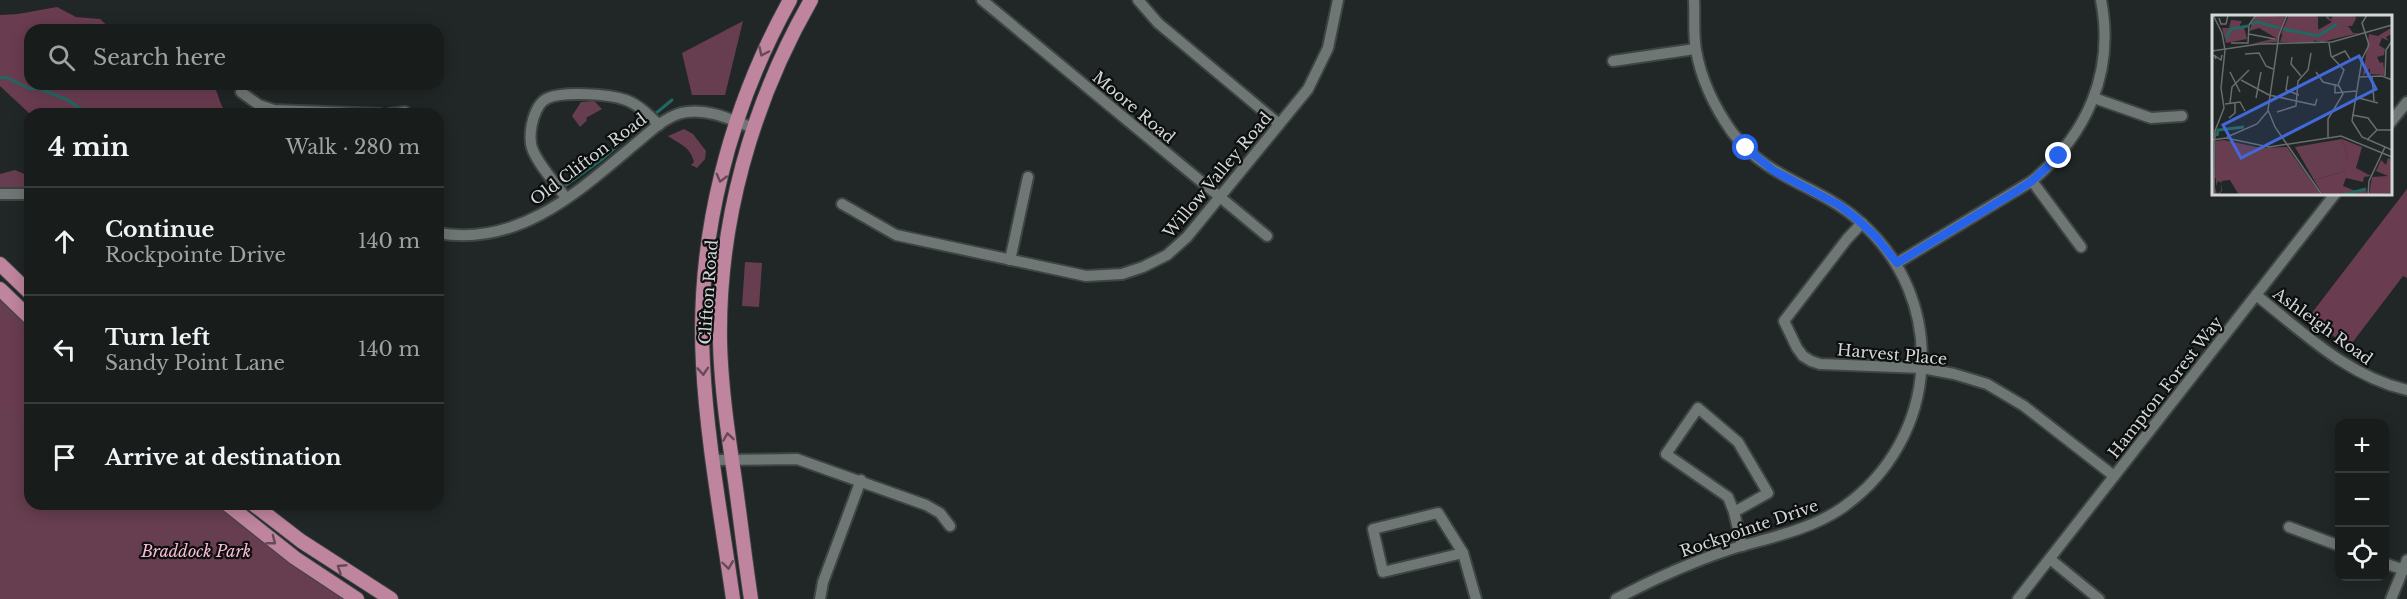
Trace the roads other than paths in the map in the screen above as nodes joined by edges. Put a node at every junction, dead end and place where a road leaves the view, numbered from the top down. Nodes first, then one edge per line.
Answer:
1 (790, 0) edge
2 (811, 0) edge
3 (982, 0) edge
4 (1138, 0) edge
5 (1338, 0) edge
6 (1694, 0) edge
7 (2101, 0) edge
8 (1695, 49) junction
9 (1613, 61) dead end
10 (241, 92) dead end
11 (2094, 98) junction
12 (2407, 102) edge
13 (274, 108) edge
14 (2182, 116) dead end
15 (736, 121) junction
16 (2392, 122) edge
17 (1280, 124) junction
18 (659, 125) junction
19 (753, 128) junction
20 (1028, 177) dead end
21 (2032, 181) junction
22 (0, 194) edge
23 (24, 194) edge
24 (2334, 195) edge
25 (566, 198) junction
26 (1219, 198) junction
27 (842, 204) dead end
28 (1862, 223) junction
29 (444, 234) edge
30 (1267, 236) dead end
31 (2081, 247) dead end
32 (1010, 260) junction
33 (1897, 263) junction
34 (0, 264) edge
35 (24, 287) edge
36 (0, 290) edge
37 (2256, 295) junction
38 (24, 312) edge
39 (1922, 368) junction
40 (2407, 390) edge
41 (732, 459) junction
42 (713, 460) junction
43 (2114, 476) junction
44 (861, 480) junction
45 (235, 510) edge
46 (261, 510) edge
47 (1734, 512) junction
48 (950, 526) dead end
49 (2289, 527) dead end
50 (2335, 544) edge
51 (1742, 546) junction
52 (1463, 553) junction
53 (2050, 558) junction
54 (2389, 563) edge
55 (2405, 565) edge
56 (357, 599) edge
57 (391, 599) edge
58 (733, 599) edge
59 (751, 599) edge
60 (820, 599) edge
61 (1476, 599) edge
62 (1616, 599) edge
63 (2018, 599) edge
64 (2099, 599) edge
65 (2391, 599) edge

1 -> 15 main road, Clifton Road
2 - 19 main road, Clifton Road
3 - 26 street, Moore Road
4 - 17 street
5 - 17 street, Willow Valley Road
6 - 8 street, Rockpointe Drive
7 - 11 street
8 - 9 street
8 - 28 street, Rockpointe Drive
10 - 13 street
11 - 14 street
11 - 21 street
12 - 16 street
15 - 18 street, Old Clifton Road
15 - 19 street, Old Clifton Road
15 -> 42 main road, Clifton Road
17 - 26 street, Willow Valley Road
18 - 25 street, Old Clifton Road
18 - 25 street
41 -> 19 main road, Clifton Road
20 - 32 street
21 - 31 street
21 - 33 street
22 - 23 street
24 - 37 street, Hampton Forest Way
25 - 29 street, Old Clifton Road
26 - 30 street, Moore Road
26 - 32 street, Willow Valley Road
27 - 32 street, Willow Valley Road
28 - 33 street, Rockpointe Drive
28 - 39 street, Harvest Place
33 - 39 street, Rockpointe Drive
34 - 35 main road
36 - 38 main road
37 - 40 street, Ashleigh Road
37 - 43 street, Hampton Forest Way
39 - 43 street, Harvest Place
39 - 51 street, Rockpointe Drive
41 - 42 street
41 - 44 street
41 - 59 main road, Clifton Road
42 -> 58 main road, Clifton Road
43 - 53 street, Hampton Forest Way
44 - 48 street
44 - 60 street
45 -> 56 main road
57 -> 46 main road
47 - 47 street
47 - 51 street
49 - 50 street
51 - 62 street, Rockpointe Drive
52 - 52 street
52 - 61 street
53 - 63 street, Hampton Forest Way
53 - 64 street
54 - 55 street
55 - 65 street

